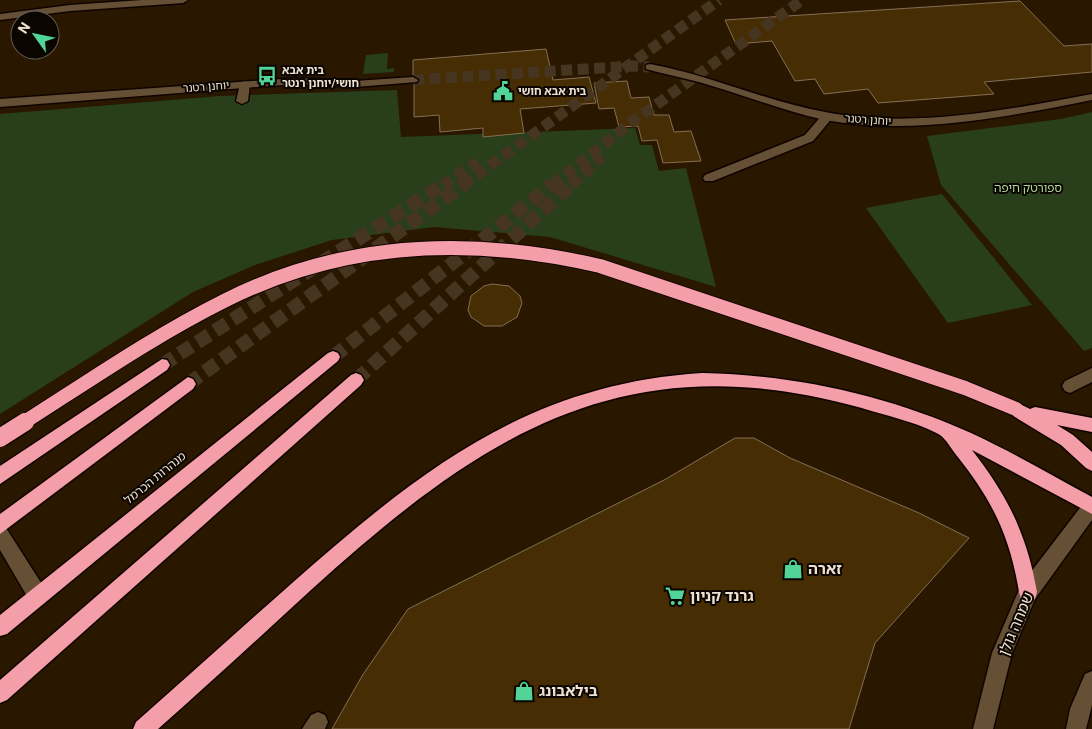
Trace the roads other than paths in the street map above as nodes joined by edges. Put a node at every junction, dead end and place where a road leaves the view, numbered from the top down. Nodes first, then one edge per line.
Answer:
1 (183, 0) edge
2 (0, 17) edge
3 (650, 67) tunnel mouth
4 (413, 80) tunnel mouth
5 (245, 84) junction
6 (1092, 97) edge
7 (242, 101) dead end
8 (0, 103) edge
9 (827, 117) junction
10 (709, 178) dead end
11 (333, 357) tunnel mouth
12 (162, 365) tunnel mouth
13 (1092, 376) edge
14 (356, 380) tunnel mouth
15 (188, 384) tunnel mouth
16 (1070, 386) dead end
17 (1016, 409) junction
18 (1092, 425) edge
19 (946, 430) junction
20 (0, 438) edge
21 (1092, 463) edge
22 (0, 476) edge
23 (1092, 506) edge
24 (0, 525) edge
25 (0, 534) edge
26 (1028, 592) junction
27 (38, 596) junction
28 (0, 627) edge
29 (1092, 681) edge
30 (0, 693) edge
31 (143, 729) edge
32 (983, 729) edge
33 (1076, 729) edge

1 - 2 street
3 - 9 street, יוחנן רטנר
4 - 5 street, יוחנן רטנר
5 - 7 street
5 - 8 street, יוחנן רטנר
6 - 9 street, יוחנן רטנר
9 - 10 street
11 - 27 highway, מנהרות הכרמל
12 - 22 highway
13 - 16 street
14 - 30 highway
15 - 24 highway
17 - 18 highway
17 - 20 highway, bridge
17 - 21 highway
19 - 23 highway
19 - 26 highway
19 - 31 highway
23 - 26 street, שמחה גולן
25 - 27 street
26 - 32 street, שמחה גולן
27 - 28 highway, מנהרות הכרמל
29 - 33 street

